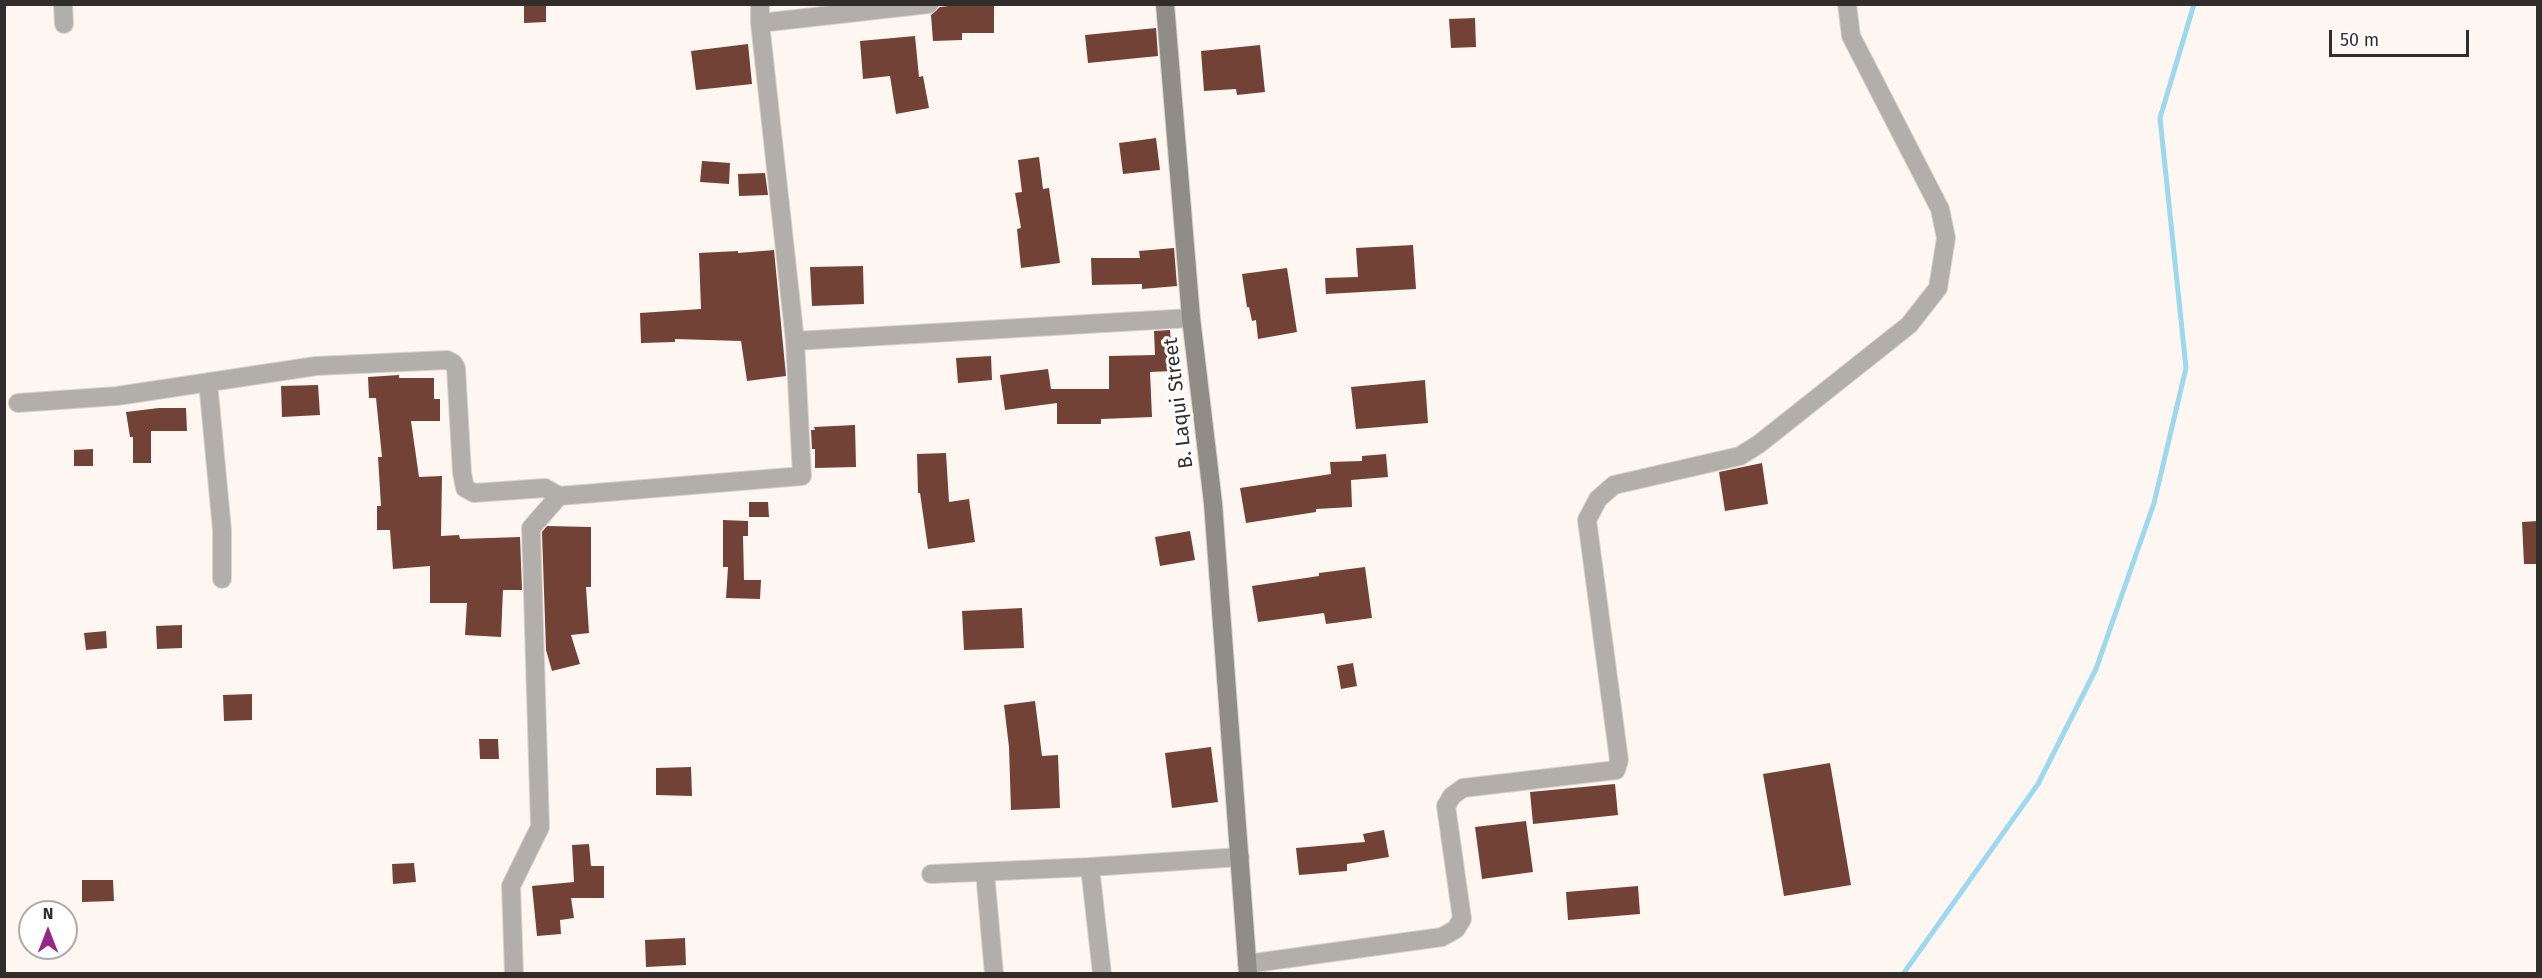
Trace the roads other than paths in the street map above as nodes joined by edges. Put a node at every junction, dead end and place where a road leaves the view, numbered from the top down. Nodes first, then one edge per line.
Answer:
1 (63, 4) edge
2 (929, 4) edge
3 (1165, 4) edge
4 (1847, 4) edge
5 (760, 14) edge
6 (64, 24) dead end
7 (1191, 318) junction
8 (795, 341) junction
9 (208, 382) junction
10 (18, 403) dead end
11 (559, 496) junction
12 (222, 579) dead end
13 (1240, 857) junction
14 (1090, 867) junction
15 (985, 872) junction
16 (931, 874) dead end
17 (1247, 969) edge
18 (514, 974) edge
19 (994, 974) edge
20 (1102, 974) edge

1 - 6 street
2 - 5 street
3 - 7 main road, B. Laqui Street
4 - 17 street
5 - 8 street
7 - 8 street
7 - 13 main road, B. Laqui Street
8 - 11 street
9 - 10 street
9 - 11 street
9 - 12 street
11 - 18 street
13 - 14 street
13 - 17 main road, B. Laqui Street
14 - 15 street
14 - 20 street
15 - 16 street
15 - 19 street

